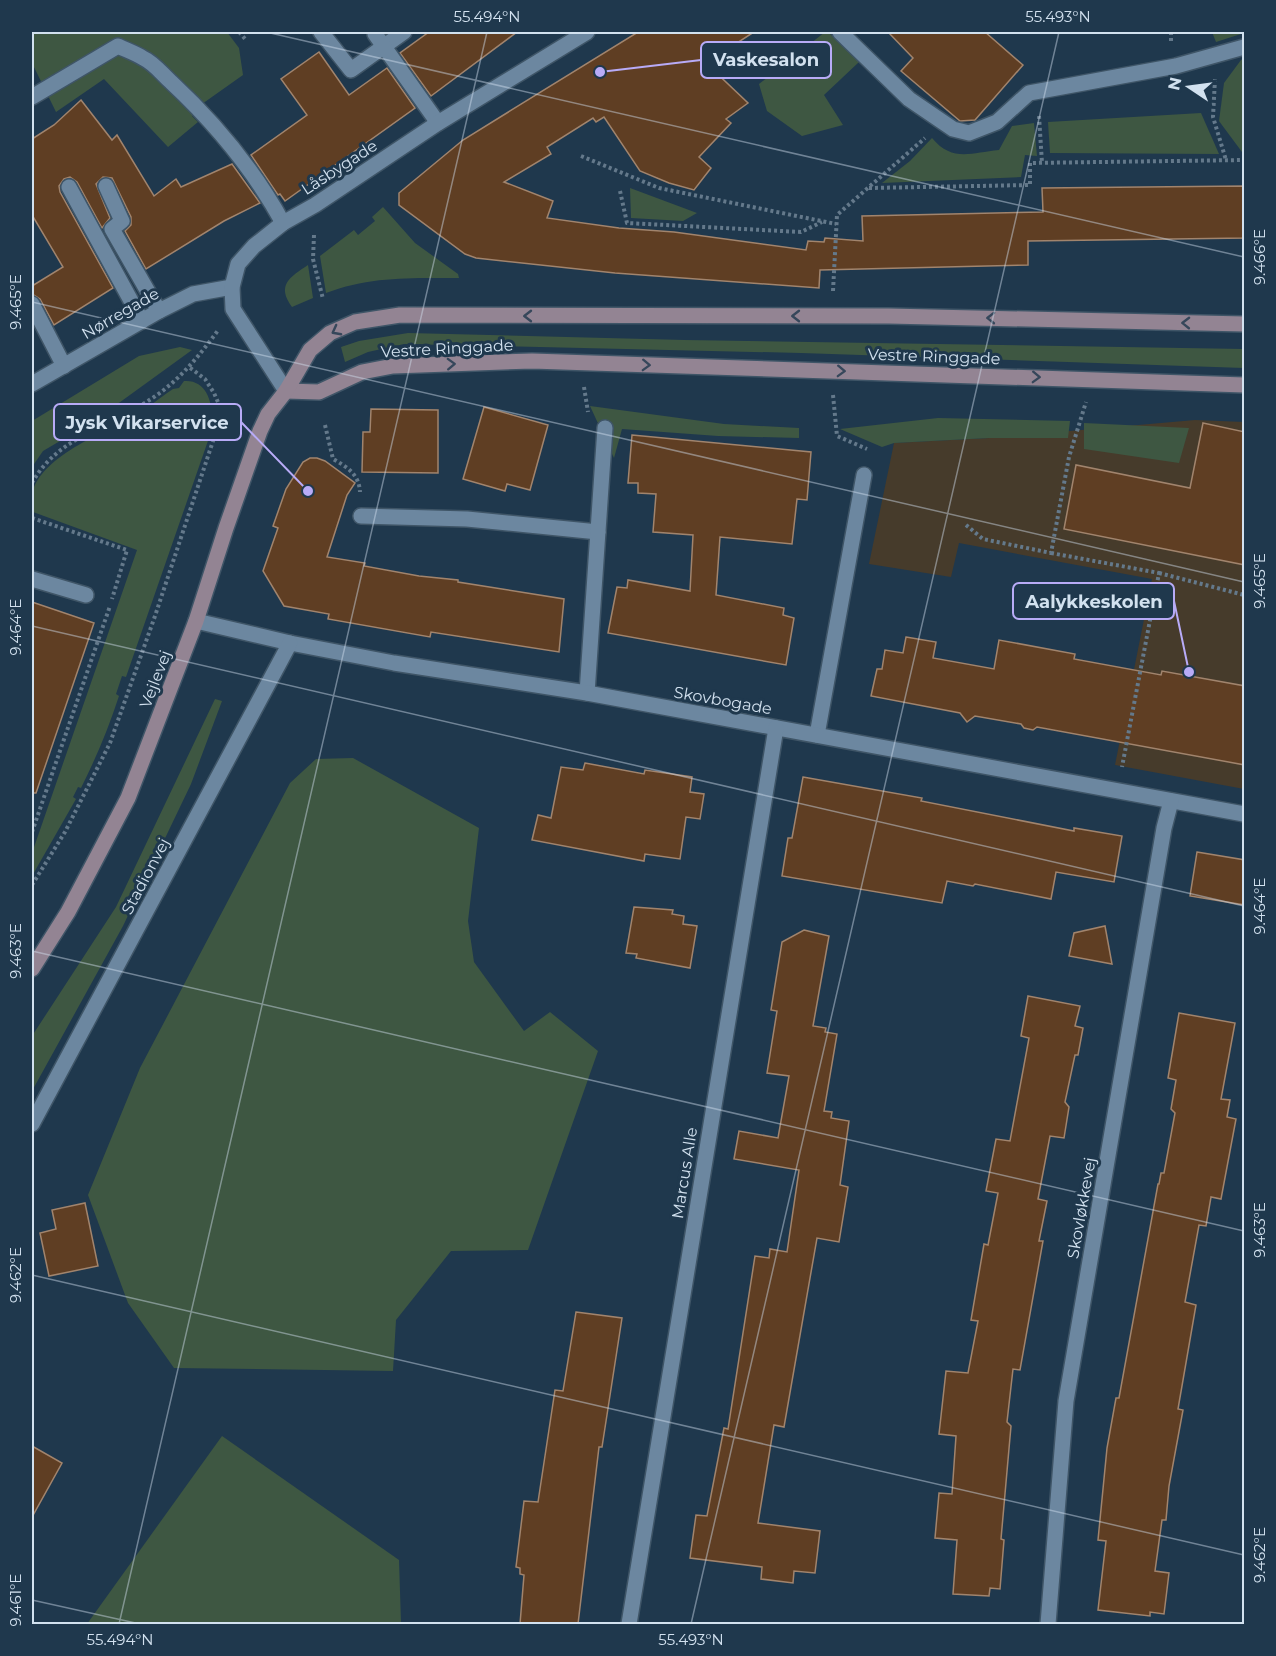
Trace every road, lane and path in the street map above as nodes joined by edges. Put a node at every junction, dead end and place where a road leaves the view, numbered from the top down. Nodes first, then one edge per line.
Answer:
1 (239, 32) edge
2 (321, 32) edge
3 (404, 32) edge
4 (587, 32) edge
5 (840, 32) edge
6 (375, 34) dead end
7 (246, 40) dead end
8 (384, 47) junction
9 (1245, 47) edge
10 (1217, 55) junction
11 (1037, 92) junction
12 (32, 97) edge
13 (943, 122) junction
14 (438, 123) junction
15 (581, 156) dead end
16 (1226, 160) junction
17 (1245, 160) edge
18 (1042, 163) junction
19 (106, 186) dead end
20 (69, 187) dead end
21 (869, 188) junction
22 (620, 191) dead end
23 (315, 205) junction
24 (823, 222) junction
25 (283, 223) junction
26 (836, 224) junction
27 (232, 287) junction
28 (322, 299) dead end
29 (32, 304) edge
30 (233, 309) junction
31 (159, 311) junction
32 (831, 316) junction
33 (142, 321) junction
34 (1245, 324) edge
35 (580, 363) junction
36 (64, 366) junction
37 (189, 367) junction
38 (831, 370) junction
39 (1093, 379) junction
40 (32, 384) edge
41 (1245, 385) edge
42 (286, 391) junction
43 (325, 425) dead end
44 (605, 428) joint
45 (873, 452) dead end
46 (864, 475) dead end
47 (32, 483) edge
48 (361, 516) joint
49 (32, 518) edge
50 (966, 525) dead end
51 (598, 532) junction
52 (1051, 553) junction
53 (1159, 573) junction
54 (32, 579) edge
55 (86, 595) dead end
56 (1245, 595) edge
57 (196, 621) junction
58 (290, 643) junction
59 (587, 693) junction
60 (776, 728) junction
61 (817, 735) junction
62 (1117, 791) junction
63 (1171, 801) junction
64 (1245, 814) edge
65 (32, 832) edge
66 (32, 885) edge
67 (32, 969) edge
68 (32, 1124) edge
69 (629, 1624) edge
70 (1048, 1624) edge

1 - 7 path
2 - 8 street
3 - 8 street
4 - 14 street, Låsbygade
5 - 13 street
6 - 8 street
8 - 14 street
9 - 10 street
10 - 11 street
10 - 16 path
11 - 13 street
11 - 18 path
12 - 25 street
13 - 21 path
14 - 23 street, Låsbygade
15 - 24 path
16 - 17 path
16 - 18 path
18 - 21 path
19 - 31 street
20 - 33 street
21 - 26 path
22 - 24 path
23 - 25 street, Låsbygade
23 - 28 path
24 - 26 path
25 - 27 street, Låsbygade
26 - 32 path
27 - 30 street, Låsbygade
27 - 31 street, Nørregade
29 - 36 street
30 - 37 path
30 - 42 street
31 - 33 street, Nørregade
34 -> 32 main road, Vestre Ringgade
32 -> 42 main road, Vestre Ringgade
33 - 36 street, Nørregade
35 -> 38 main road, Vestre Ringgade
42 -> 35 main road, Vestre Ringgade
35 - 44 path
36 - 40 street, Nørregade
37 - 47 path
37 - 66 path
38 -> 39 main road, Vestre Ringgade
38 - 45 path
39 - 41 main road, Vestre Ringgade
39 - 52 path
42 - 57 main road, Vejlevej
43 - 48 path
44 - 51 street
46 - 61 street
48 - 51 street
49 - 65 path
50 - 52 path
51 - 59 street
52 - 53 path
53 - 56 path
53 - 62 path
54 - 55 street
57 - 58 street, Skovbogade
57 - 67 main road, Vejlevej
58 - 59 street, Skovbogade
58 - 68 street, Stadionvej
59 - 60 street, Skovbogade
60 - 61 street, Skovbogade
60 - 69 street, Marcus Alle
61 - 62 street, Skovbogade
62 - 63 street, Skovbogade
63 - 64 street, Skovbogade
63 - 70 street, Skovløkkevej

